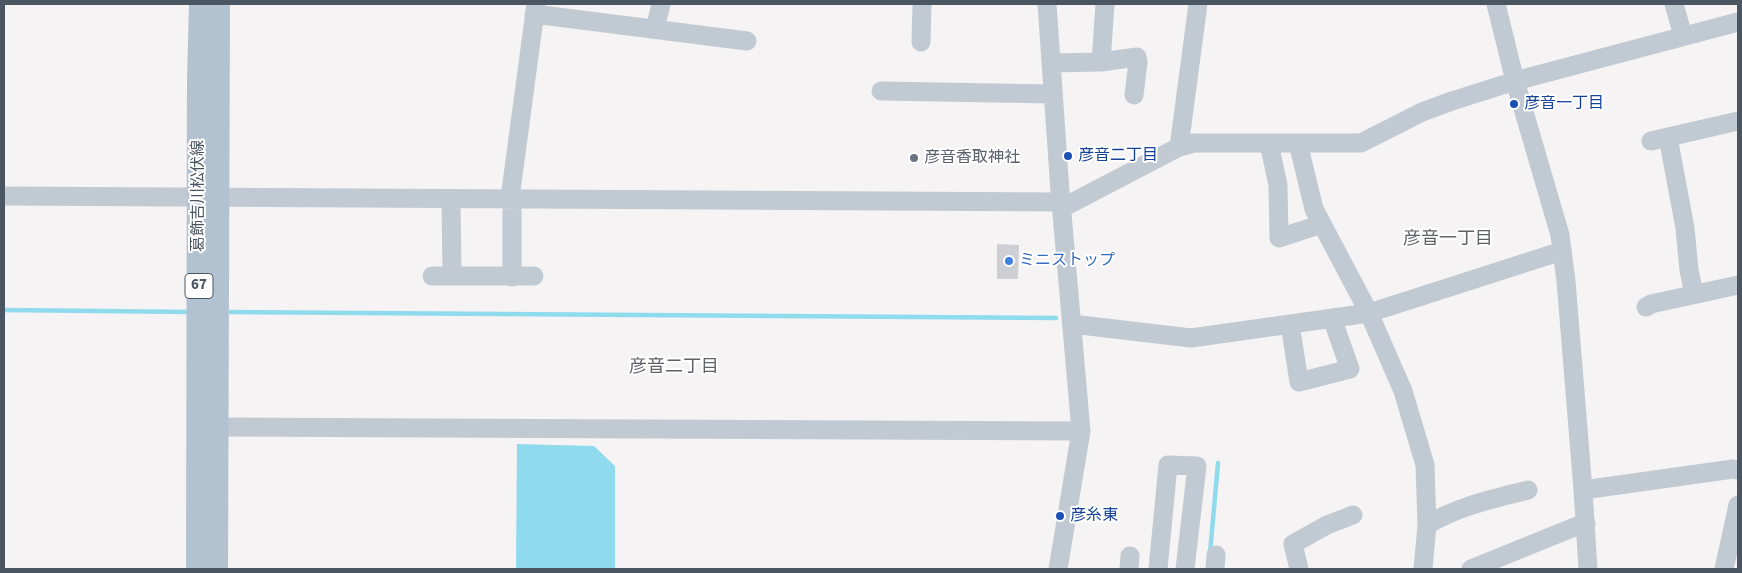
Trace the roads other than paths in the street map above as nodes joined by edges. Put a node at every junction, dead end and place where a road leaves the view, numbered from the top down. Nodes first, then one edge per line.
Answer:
1 (200, 4) edge
2 (218, 4) edge
3 (661, 4) edge
4 (922, 4) edge
5 (1047, 4) edge
6 (1104, 4) edge
7 (1198, 4) edge
8 (1496, 4) edge
9 (1674, 4) edge
10 (535, 9) edge
11 (1738, 22) edge
12 (655, 29) junction
13 (1684, 36) junction
14 (747, 41) dead end
15 (921, 42) dead end
16 (1101, 62) junction
17 (1051, 63) junction
18 (1515, 81) junction
19 (881, 91) dead end
20 (1053, 94) junction
21 (1134, 95) dead end
22 (1738, 121) edge
23 (1269, 143) junction
24 (1298, 143) junction
25 (1179, 147) junction
26 (4, 196) edge
27 (209, 197) junction
28 (511, 198) junction
29 (451, 199) junction
30 (1062, 205) junction
31 (1322, 224) junction
32 (1562, 250) junction
33 (432, 276) dead end
34 (452, 276) junction
35 (512, 276) junction
36 (534, 276) dead end
37 (1738, 285) edge
38 (1694, 294) junction
39 (1646, 307) dead end
40 (1369, 313) junction
41 (1332, 318) junction
42 (1072, 324) junction
43 (1290, 324) junction
44 (216, 427) junction
45 (1080, 431) junction
46 (1738, 470) edge
47 (1528, 490) dead end
48 (1584, 490) junction
49 (1738, 505) edge
50 (1353, 515) dead end
51 (1586, 524) junction
52 (1426, 525) junction
53 (198, 569) edge
54 (216, 569) edge
55 (1058, 569) edge
56 (1158, 569) edge
57 (1185, 569) edge
58 (1299, 569) edge
59 (1423, 569) edge
60 (1471, 569) edge
61 (1588, 569) edge
62 (1724, 569) edge

1 - 27 main road, 葛飾吉川松伏線 / 67
2 - 27 main road, 葛飾吉川松伏線 / 67
3 - 12 street
4 - 15 street
5 - 17 street
6 - 16 street
7 - 25 street
8 - 18 street
9 - 13 street
10 - 12 street
10 - 28 street
11 - 13 street
12 - 14 street
13 - 18 street
16 - 17 street
16 - 21 street
17 - 20 street
18 - 24 street
18 - 32 street
19 - 20 street
20 - 30 street
22 - 38 street
23 - 24 street
23 - 25 street
23 - 31 street
24 - 31 street
25 - 30 street
26 - 27 street
27 - 29 street
27 - 44 main road, 葛飾吉川松伏線 / 67
27 - 53 main road, 葛飾吉川松伏線 / 67
28 - 29 street
28 - 30 street
28 - 35 street
29 - 34 street
30 - 42 street
31 - 40 street
32 - 40 street
32 - 48 street
33 - 34 street
34 - 35 street
35 - 36 street
37 - 38 street
38 - 39 street
40 - 41 street
40 - 52 street
41 - 43 street
41 - 43 street
42 - 43 street
42 - 45 street
44 - 45 street
44 - 54 main road, 葛飾吉川松伏線 / 67
45 - 55 street
46 - 48 street
47 - 52 street
48 - 51 street
49 - 62 street
50 - 58 street
51 - 60 street
51 - 61 street
52 - 59 street
56 - 57 street

